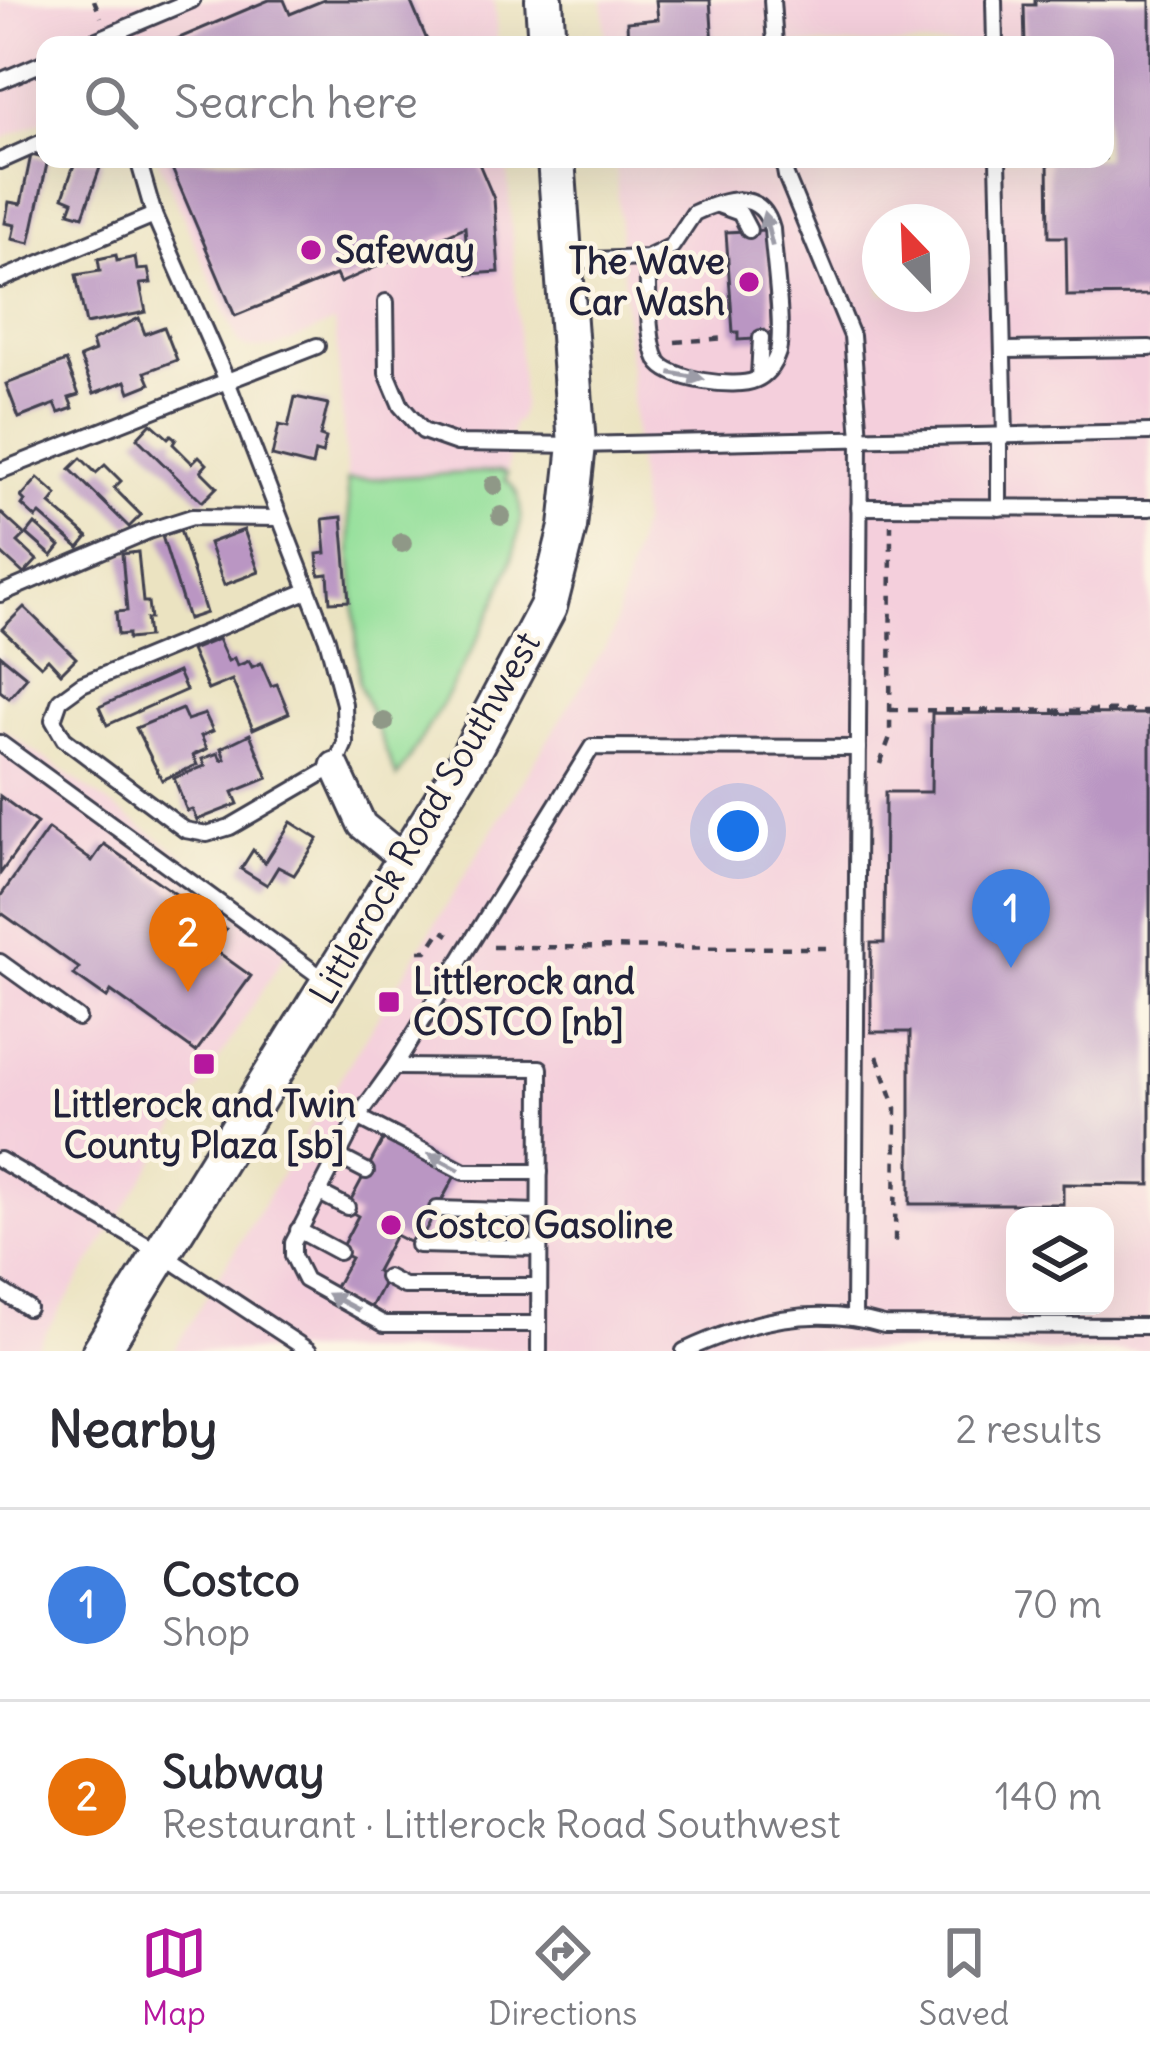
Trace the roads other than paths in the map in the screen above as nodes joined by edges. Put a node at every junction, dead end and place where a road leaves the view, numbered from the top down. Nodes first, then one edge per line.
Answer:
1 (192, 0) edge
2 (544, 0) edge
3 (772, 0) edge
4 (994, 0) edge
5 (106, 36) edge
6 (546, 36) edge
7 (774, 36) edge
8 (995, 36) edge
9 (36, 66) edge
10 (0, 81) edge
11 (36, 146) edge
12 (0, 161) edge
13 (141, 168) edge
14 (557, 168) edge
15 (785, 168) edge
16 (998, 168) edge
17 (715, 204) junction
18 (154, 215) junction
19 (748, 230) dead end
20 (647, 258) junction
21 (564, 261) junction
22 (0, 280) edge
23 (386, 302) dead end
24 (760, 338) dead end
25 (317, 346) dead end
26 (1150, 348) edge
27 (1004, 350) junction
28 (759, 377) junction
29 (227, 381) junction
30 (1150, 432) edge
31 (1002, 436) junction
32 (860, 438) junction
33 (577, 445) junction
34 (0, 471) edge
35 (860, 507) junction
36 (999, 508) junction
37 (1150, 508) edge
38 (279, 518) junction
39 (307, 591) junction
40 (0, 594) edge
41 (0, 742) edge
42 (858, 748) junction
43 (335, 766) junction
44 (405, 860) junction
45 (0, 962) edge
46 (329, 983) junction
47 (78, 1018) dead end
48 (394, 1067) junction
49 (358, 1117) junction
50 (337, 1156) junction
51 (0, 1160) edge
52 (366, 1171) dead end
53 (540, 1172) junction
54 (318, 1192) junction
55 (347, 1208) dead end
56 (437, 1209) dead end
57 (539, 1212) junction
58 (298, 1230) junction
59 (418, 1245) dead end
60 (539, 1248) junction
61 (339, 1252) dead end
62 (161, 1254) junction
63 (387, 1277) dead end
64 (539, 1286) junction
65 (0, 1290) edge
66 (28, 1308) dead end
67 (854, 1316) junction
68 (539, 1324) junction
69 (1150, 1326) edge
70 (101, 1351) edge
71 (309, 1351) edge
72 (539, 1351) edge
73 (684, 1351) edge

1 - 5 lane
2 - 6 main road
3 - 7 lane
4 - 8 lane
9 - 10 lane
11 - 12 lane
13 - 18 lane
14 - 21 main road, Littlerock Road Southwest
15 - 32 lane
16 - 27 lane
17 - 19 lane
17 - 20 lane
28 -> 17 lane
18 - 22 lane
18 - 29 lane
20 - 21 lane
20 -> 28 lane
21 - 33 main road, Littlerock Road Southwest
23 - 33 lane
24 - 28 lane
25 - 29 lane
26 - 27 lane
27 - 31 lane
29 - 34 lane
29 - 38 lane
30 - 31 lane
31 - 32 lane
31 - 36 lane
32 - 33 lane
32 - 35 lane
33 - 44 main road, Littlerock Road Southwest
35 - 36 lane
35 - 42 lane
36 - 37 lane
38 - 39 lane
38 - 40 lane
39 - 43 lane
39 - 43 lane
41 - 46 lane
42 - 48 lane
42 - 67 lane
43 - 44 street
44 - 46 main road, Littlerock Road Southwest
45 - 47 lane
46 - 62 main road, Littlerock Road Southwest
48 - 49 lane
48 - 53 lane
49 - 50 lane
53 -> 49 lane
50 - 52 lane
50 - 54 lane
51 - 62 lane
53 - 57 lane
54 - 55 lane
54 - 58 lane
56 - 57 lane
57 - 60 lane
58 - 61 lane
68 -> 58 lane
59 - 60 lane
60 - 64 lane
62 - 70 main road, Littlerock Road Southwest
62 - 71 lane
63 - 64 lane
64 - 68 lane
65 - 66 lane
67 - 69 lane
67 - 73 lane
68 - 72 lane

